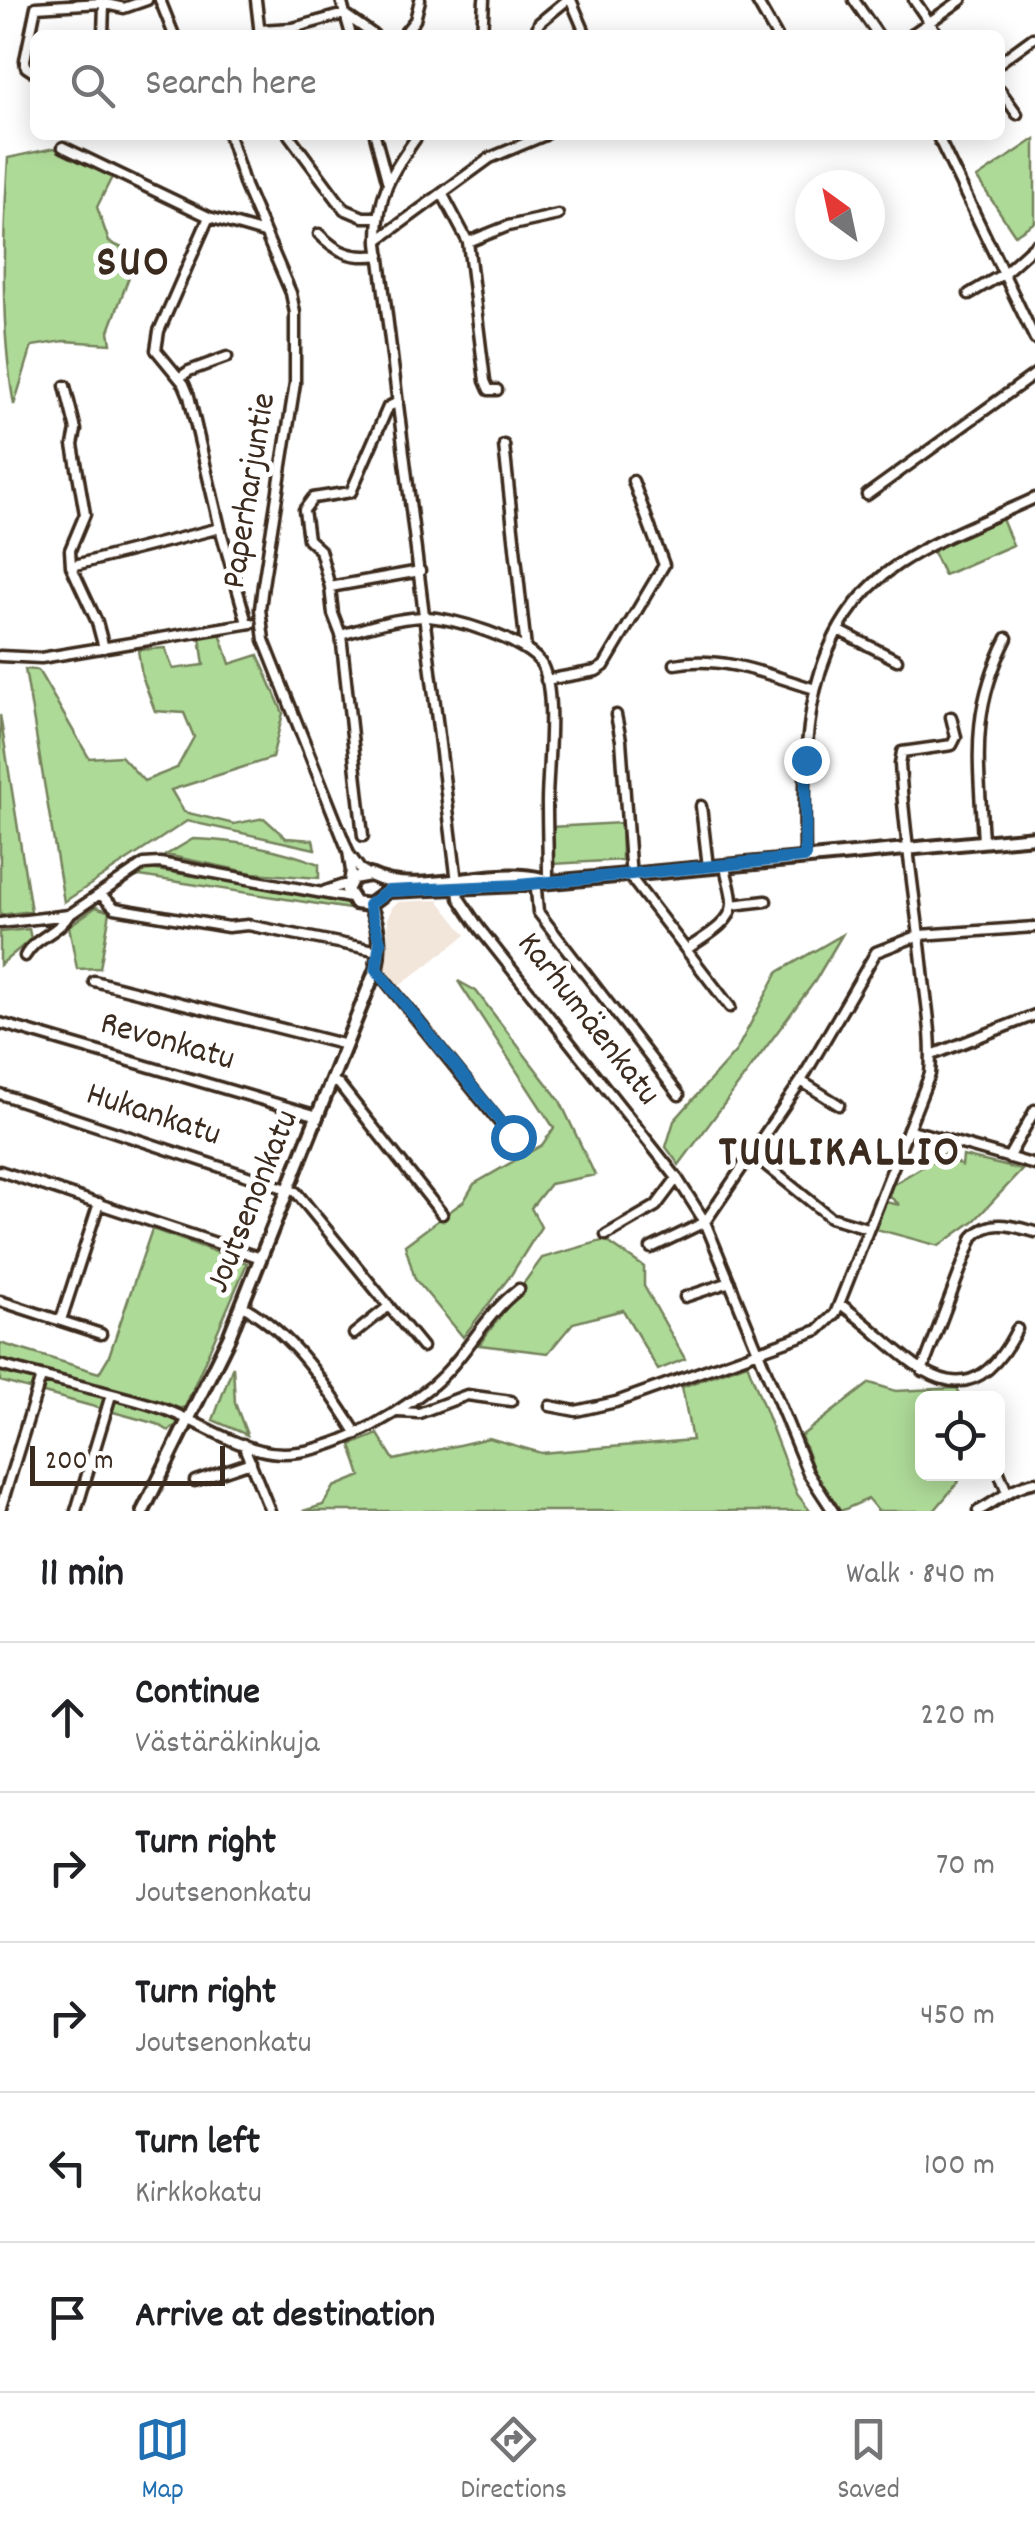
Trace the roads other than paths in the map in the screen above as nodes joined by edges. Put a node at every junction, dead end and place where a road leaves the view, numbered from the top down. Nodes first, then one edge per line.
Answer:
1 (148, 0) edge
2 (160, 0) edge
3 (256, 0) edge
4 (341, 0) edge
5 (420, 0) edge
6 (484, 0) edge
7 (569, 0) edge
8 (756, 0) edge
9 (854, 0) edge
10 (914, 0) edge
11 (961, 0) edge
12 (104, 4) junction
13 (344, 14) junction
14 (930, 22) junction
15 (537, 29) dead end
16 (30, 30) edge
17 (103, 30) edge
18 (172, 30) edge
19 (260, 30) edge
20 (276, 30) edge
21 (349, 30) edge
22 (367, 30) edge
23 (407, 30) edge
24 (482, 30) edge
25 (584, 30) edge
26 (773, 30) edge
27 (875, 30) edge
28 (918, 30) edge
29 (935, 30) edge
30 (30, 32) edge
31 (1033, 38) edge
32 (1005, 58) edge
33 (30, 70) edge
34 (1005, 97) edge
35 (1017, 114) dead end
36 (231, 140) edge
37 (293, 140) edge
38 (377, 140) edge
39 (415, 140) edge
40 (534, 140) edge
41 (938, 140) edge
42 (62, 147) dead end
43 (387, 180) junction
44 (443, 195) junction
45 (558, 215) dead end
46 (209, 217) junction
47 (377, 217) junction
48 (264, 233) junction
49 (319, 234) dead end
50 (378, 240) junction
51 (468, 242) junction
52 (1035, 245) edge
53 (380, 255) junction
54 (999, 276) junction
55 (969, 294) dead end
56 (1035, 339) edge
57 (227, 357) dead end
58 (1035, 374) edge
59 (180, 378) junction
60 (65, 386) dead end
61 (496, 390) dead end
62 (398, 402) junction
63 (504, 446) dead end
64 (633, 481) dead end
65 (867, 495) dead end
66 (1035, 498) edge
67 (220, 528) junction
68 (71, 566) junction
69 (420, 571) junction
70 (330, 587) junction
71 (426, 617) junction
72 (247, 623) junction
73 (261, 623) junction
74 (838, 630) junction
75 (341, 636) junction
76 (1008, 638) dead end
77 (104, 648) junction
78 (526, 650) junction
79 (0, 656) edge
80 (897, 660) dead end
81 (676, 664) dead end
82 (546, 680) junction
83 (814, 690) junction
84 (616, 715) dead end
85 (951, 717) dead end
86 (702, 806) dead end
87 (363, 836) dead end
88 (1035, 837) edge
89 (983, 842) junction
90 (906, 849) junction
91 (348, 851) junction
92 (805, 857) junction
93 (725, 865) junction
94 (708, 867) junction
95 (629, 873) junction
96 (370, 875) junction
97 (539, 880) junction
98 (349, 883) junction
99 (458, 884) junction
100 (325, 890) junction
101 (100, 894) junction
102 (350, 898) junction
103 (373, 900) junction
104 (766, 901) dead end
105 (732, 905) junction
106 (69, 915) junction
107 (0, 923) edge
108 (1035, 926) edge
109 (920, 935) junction
110 (687, 949) junction
111 (380, 952) junction
112 (25, 956) dead end
113 (376, 969) junction
114 (94, 981) dead end
115 (730, 1007) dead end
116 (1035, 1015) edge
117 (0, 1024) edge
118 (346, 1045) junction
119 (932, 1055) junction
120 (332, 1081) junction
121 (801, 1081) junction
122 (0, 1094) edge
123 (680, 1095) dead end
124 (839, 1105) dead end
125 (1035, 1110) edge
126 (318, 1116) junction
127 (908, 1129) junction
128 (521, 1148) dead end
129 (752, 1154) junction
130 (1008, 1158) junction
131 (1035, 1165) edge
132 (0, 1172) edge
133 (677, 1178) junction
134 (290, 1188) junction
135 (99, 1204) junction
136 (442, 1214) dead end
137 (706, 1222) junction
138 (867, 1228) junction
139 (1035, 1232) edge
140 (606, 1234) dead end
141 (650, 1248) dead end
142 (261, 1258) junction
143 (730, 1282) junction
144 (519, 1289) dead end
145 (685, 1298) dead end
146 (0, 1300) edge
147 (840, 1304) junction
148 (242, 1306) junction
149 (388, 1306) junction
150 (61, 1320) junction
151 (1017, 1329) dead end
152 (101, 1334) dead end
153 (354, 1334) dead end
154 (422, 1347) dead end
155 (760, 1352) junction
156 (0, 1364) edge
157 (922, 1371) junction
158 (42, 1377) junction
159 (110, 1395) junction
160 (510, 1401) dead end
161 (550, 1406) dead end
162 (397, 1412) junction
163 (190, 1420) junction
164 (357, 1434) junction
165 (243, 1444) junction
166 (251, 1462) junction
167 (195, 1481) dead end
168 (1003, 1481) edge
169 (1035, 1482) edge
170 (1008, 1492) junction
171 (0, 1510) edge
172 (76, 1511) edge
173 (143, 1511) edge
174 (270, 1511) edge
175 (833, 1511) edge
176 (978, 1511) edge

1 - 12 street
2 - 18 street
3 - 19 street
4 - 13 street
5 - 23 street
6 - 24 street
7 - 15 street
7 - 25 street
8 - 26 street
9 - 27 street
10 - 14 street
11 - 14 street
12 - 16 street
12 - 17 street
13 - 20 street
13 - 21 street
13 - 22 street
14 - 28 street
14 - 29 street
30 - 33 street
31 - 32 street
34 - 35 street
36 - 48 street, Paperharjuntie
37 - 47 street
38 - 43 street
39 - 43 street
40 - 44 street
41 - 54 street
42 - 46 street
43 - 47 street
44 - 50 street
44 - 51 street
45 - 51 street
46 - 48 street
46 - 59 street
47 - 50 street, Karhumäenkatu
48 - 73 street, Paperharjuntie
49 - 53 street
50 - 53 street, Karhumäenkatu
51 - 61 street
52 - 54 street
53 - 62 street, Karhumäenkatu
54 - 55 street
54 - 56 street
57 - 59 street
58 - 65 street
59 - 67 street
60 - 68 street
62 - 69 street, Karhumäenkatu
62 - 70 street
63 - 78 street
64 - 82 street
66 - 74 street
67 - 68 street
67 - 72 street
68 - 77 street
69 - 70 street
69 - 71 street, Karhumäenkatu
70 - 75 street
71 - 75 street
71 - 78 street
71 - 99 street, Karhumäenkatu
72 - 73 street
72 - 77 street
73 - 91 street, Paperharjuntie
74 - 80 street
74 - 83 street
75 - 87 street
76 - 89 street
77 - 79 street
78 - 82 street
81 - 83 street
82 - 97 street
83 - 92 street
84 - 95 street
85 - 90 street
86 - 94 street
88 - 89 main road
89 - 90 main road
90 - 92 main road
90 - 109 street
91 - 96 street, Paperharjuntie
91 - 98 street, Paperharjuntie
92 - 93 main road
93 - 94 main road
93 - 105 street
94 - 95 main road
95 - 97 main road
95 - 110 street
96 - 98 main road
96 - 99 main road
96 - 103 main road
97 - 99 main road
97 - 123 street
98 - 100 street
98 - 102 main road
99 - 103 main road
99 - 133 street, Karhumäenkatu
100 - 101 street
100 - 102 street
101 - 106 street
101 - 111 street
102 - 103 main road
103 - 111 main road, Joutsenonkatu
104 - 105 street
105 - 110 street
106 - 107 street
106 - 112 street
108 - 109 street
109 - 119 street
109 - 121 street
110 - 115 street
111 - 113 main road, Joutsenonkatu
113 - 118 main road, Joutsenonkatu
113 - 128 street
114 - 118 street
116 - 119 street
117 - 126 street, Revonkatu
118 - 120 main road, Joutsenonkatu
119 - 127 street
120 - 126 main road, Joutsenonkatu
120 - 136 street
121 - 124 street
121 - 129 street
122 - 134 street, Hukankatu
125 - 130 street
126 - 134 main road, Joutsenonkatu
127 - 130 street
127 - 138 street
129 - 137 street
129 - 138 street
130 - 131 street
132 - 135 street
133 - 137 street, Karhumäenkatu
133 - 140 street
134 - 142 main road, Joutsenonkatu
134 - 149 street
135 - 142 street
135 - 150 street
137 - 141 street
137 - 143 street, Karhumäenkatu
138 - 147 street
139 - 157 street
142 - 148 main road, Joutsenonkatu
143 - 145 street
143 - 155 street, Karhumäenkatu
144 - 162 street
146 - 150 street
147 - 155 street
147 - 157 street
148 - 163 main road, Joutsenonkatu
148 - 164 street
149 - 153 street
149 - 154 street
150 - 152 street
151 - 157 street
155 - 161 street
155 - 175 street, Karhumäenkatu
156 - 158 street
158 - 159 street
158 - 171 street
159 - 163 street
159 - 172 street
160 - 162 street
162 - 164 street
163 - 165 street
163 - 173 main road, Joutsenonkatu
164 - 165 street
165 - 166 street
166 - 167 street
166 - 174 street
168 - 170 street
169 - 170 street
170 - 176 street

